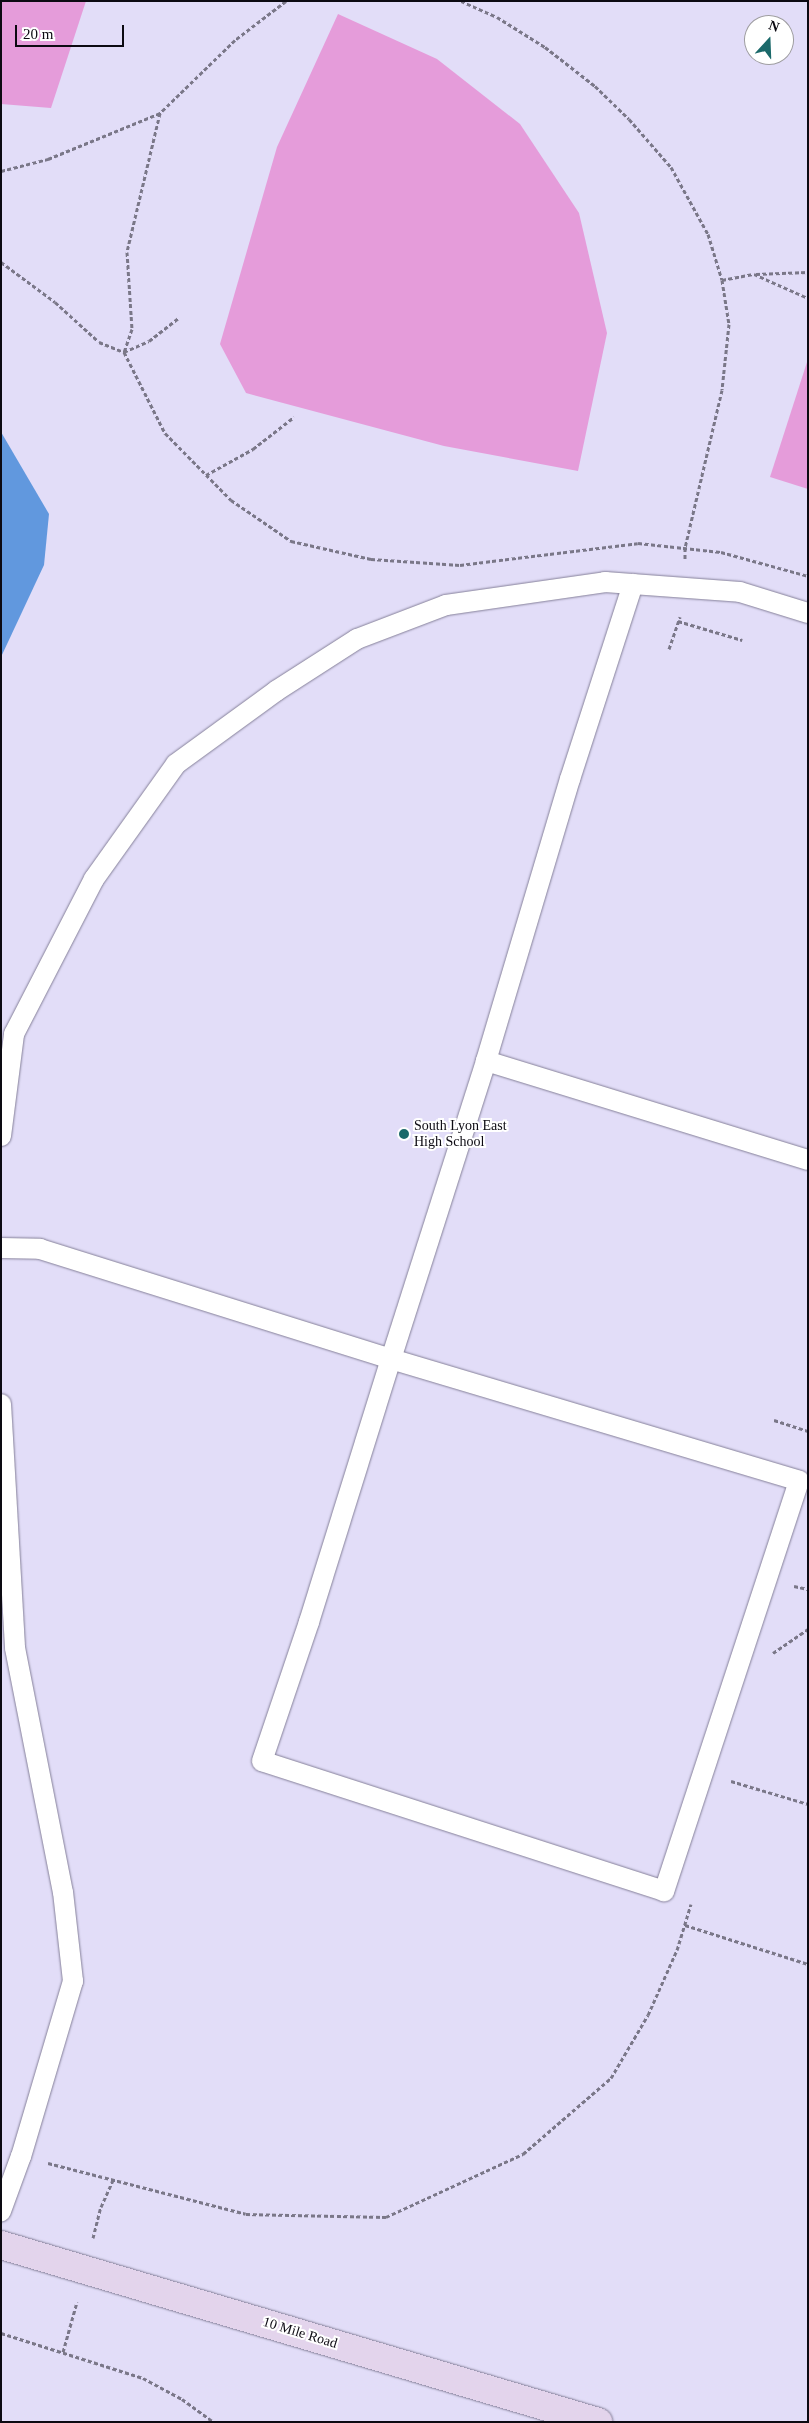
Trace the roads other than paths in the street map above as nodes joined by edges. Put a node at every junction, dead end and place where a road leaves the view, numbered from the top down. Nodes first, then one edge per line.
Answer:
1 (633, 584) junction
2 (808, 613) edge
3 (486, 1061) junction
4 (1, 1136) edge
5 (808, 1160) edge
6 (1, 1248) edge
7 (390, 1359) junction
8 (1, 1404) edge
9 (1, 2211) edge
10 (1, 2245) edge
11 (598, 2422) edge

1 - 2 lane
1 - 3 lane
1 - 4 lane
3 - 5 lane
3 - 7 lane
6 - 7 lane
7 - 7 lane
8 - 9 lane
10 - 11 main road, 10 Mile Road

